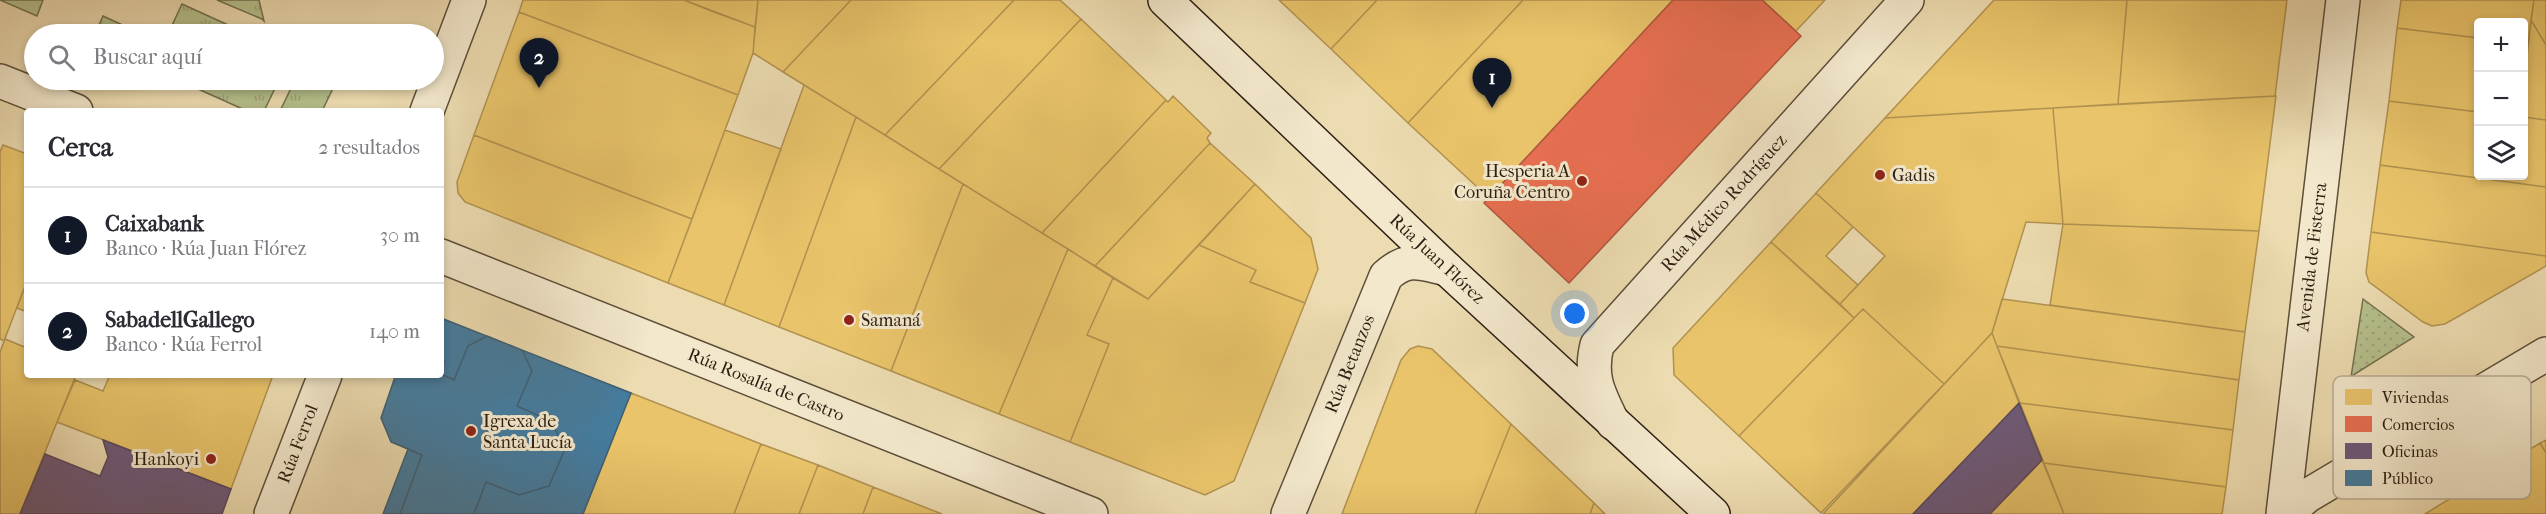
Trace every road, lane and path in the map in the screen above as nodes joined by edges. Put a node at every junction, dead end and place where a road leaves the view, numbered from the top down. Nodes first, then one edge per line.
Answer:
1 (469, 0) edge
2 (1165, 0) edge
3 (1907, 0) edge
4 (2343, 0) edge
5 (444, 66) edge
6 (0, 81) edge
7 (435, 90) edge
8 (68, 108) edge
9 (428, 108) edge
10 (444, 257) edge
11 (1447, 269) junction
12 (2546, 354) edge
13 (2509, 376) edge
14 (324, 378) edge
15 (1613, 423) junction
16 (2333, 481) edge
17 (271, 514) edge
18 (1091, 514) edge
19 (1288, 514) edge
20 (1713, 514) edge
21 (2285, 514) edge

1 - 5 street
2 - 11 street, Rúa Juan Flórez
3 - 15 street, Rúa Médico Rodríguez
4 - 21 street, Avenida de Fisterra
6 - 8 street
7 - 9 street
10 - 18 street, Rúa Rosalía de Castro
11 - 15 street, Rúa Juan Flórez
11 - 19 street, Rúa Betanzos
12 - 13 street
14 - 17 street, Rúa Ferrol
15 - 20 street, Rúa Juan Flórez
16 - 21 street

